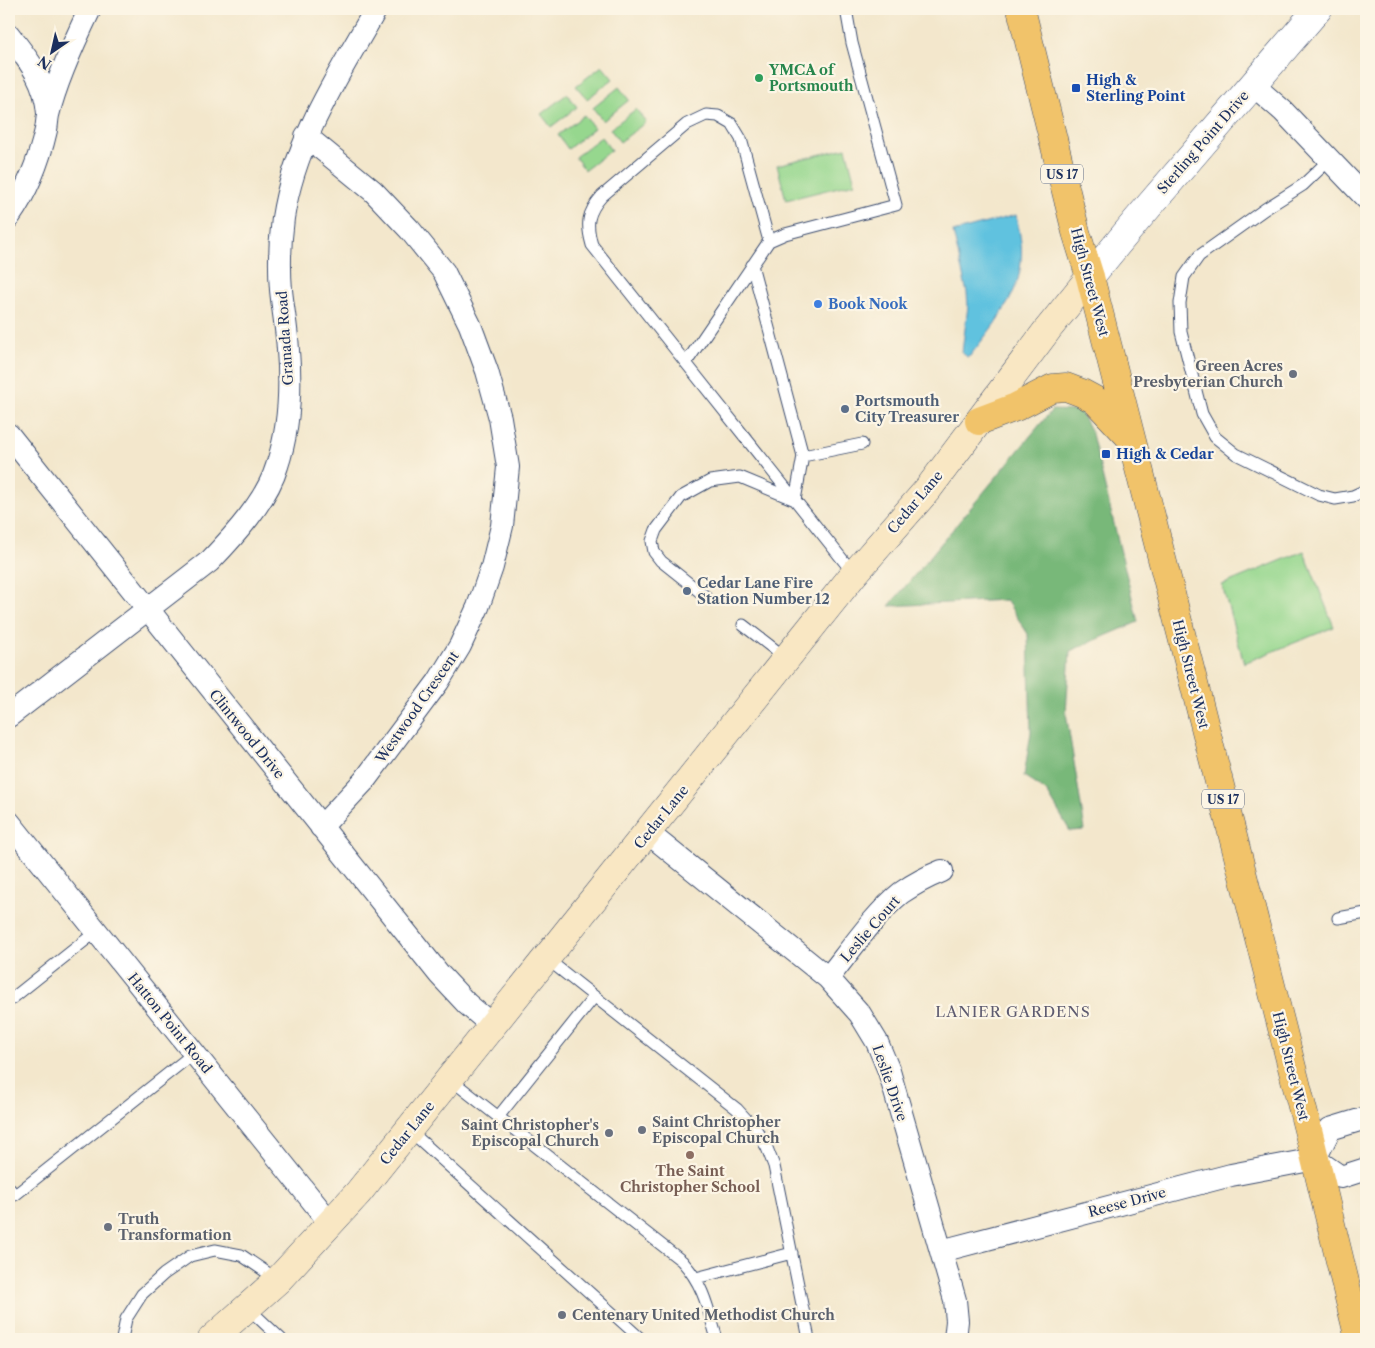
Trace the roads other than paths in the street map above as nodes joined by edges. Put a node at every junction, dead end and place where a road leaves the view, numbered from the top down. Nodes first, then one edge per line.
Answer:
1 (90, 9) edge
2 (376, 9) edge
3 (846, 9) edge
4 (1021, 9) edge
5 (1316, 9) edge
6 (9, 35) edge
7 (1253, 84) junction
8 (48, 116) junction
9 (306, 136) junction
10 (1329, 160) junction
11 (1366, 198) edge
12 (9, 217) edge
13 (769, 241) junction
14 (752, 265) junction
15 (1090, 277) junction
16 (686, 363) junction
17 (979, 421) junction
18 (9, 435) edge
19 (1130, 438) junction
20 (862, 444) dead end
21 (803, 456) junction
22 (1366, 490) edge
23 (795, 500) junction
24 (854, 574) junction
25 (705, 596) dead end
26 (147, 608) junction
27 (744, 625) dead end
28 (787, 659) junction
29 (9, 716) edge
30 (9, 822) edge
31 (321, 826) junction
32 (648, 833) junction
33 (942, 871) dead end
34 (1366, 913) edge
35 (1338, 918) dead end
36 (96, 931) junction
37 (546, 959) junction
38 (828, 978) junction
39 (594, 997) junction
40 (9, 1001) edge
41 (493, 1026) junction
42 (194, 1052) junction
43 (450, 1079) junction
44 (498, 1117) junction
45 (1366, 1118) edge
46 (409, 1130) junction
47 (1315, 1159) junction
48 (1366, 1169) edge
49 (9, 1188) edge
50 (331, 1224) junction
51 (940, 1251) junction
52 (792, 1253) junction
53 (696, 1278) junction
54 (278, 1280) junction
55 (248, 1308) junction
56 (122, 1339) edge
57 (212, 1339) edge
58 (281, 1339) edge
59 (642, 1339) edge
60 (717, 1339) edge
61 (809, 1339) edge
62 (955, 1339) edge
63 (1359, 1339) edge

1 - 8 street
2 - 9 street, Granada Road
3 - 13 lane
4 - 15 main road, High Street West / US 17
5 - 7 street, Sterling Point Drive
6 - 8 street
7 - 10 street
7 - 15 street, Sterling Point Drive
8 - 12 street
9 - 26 street, Granada Road
9 - 31 street, Westwood Crescent
10 - 11 street
10 - 22 lane
13 - 14 lane
13 - 16 lane
14 - 16 lane
14 - 21 lane
15 - 17 main road, Cedar Lane
15 - 19 main road, High Street West / US 17
16 - 23 lane
17 - 19 main road
17 - 24 main road, Cedar Lane
18 - 26 street, Clintwood Drive
19 - 47 main road, High Street West / US 17
20 - 21 lane
21 - 23 lane
23 - 24 lane
23 - 25 lane
24 - 28 main road, Cedar Lane
26 - 29 street, Granada Road
26 - 31 street, Clintwood Drive
27 - 28 lane
28 - 32 main road, Cedar Lane
30 - 36 street, Hatton Point Road
31 - 41 street, Clintwood Drive
32 - 37 main road, Cedar Lane
32 - 38 street, Leslie Drive
33 - 38 street, Leslie Court
34 - 35 lane
36 - 40 lane
36 - 42 street, Hatton Point Road
37 - 39 lane
37 - 41 main road, Cedar Lane
38 - 51 street, Leslie Drive
39 - 44 lane
39 - 52 lane
41 - 43 main road, Cedar Lane
42 - 49 lane
42 - 50 street, Hatton Point Road
43 - 44 lane
43 - 46 main road, Cedar Lane
44 - 53 lane
45 - 47 street
46 - 50 main road, Cedar Lane
46 - 59 lane
47 - 48 street
47 - 51 street, Reese Drive
47 - 63 main road, High Street West / US 17
50 - 54 main road, Cedar Lane
51 - 62 street, Leslie Drive
52 - 53 lane
52 - 61 lane
53 - 60 lane
54 - 55 main road, Cedar Lane
54 - 56 lane
55 - 57 main road, Cedar Lane
55 - 58 lane

